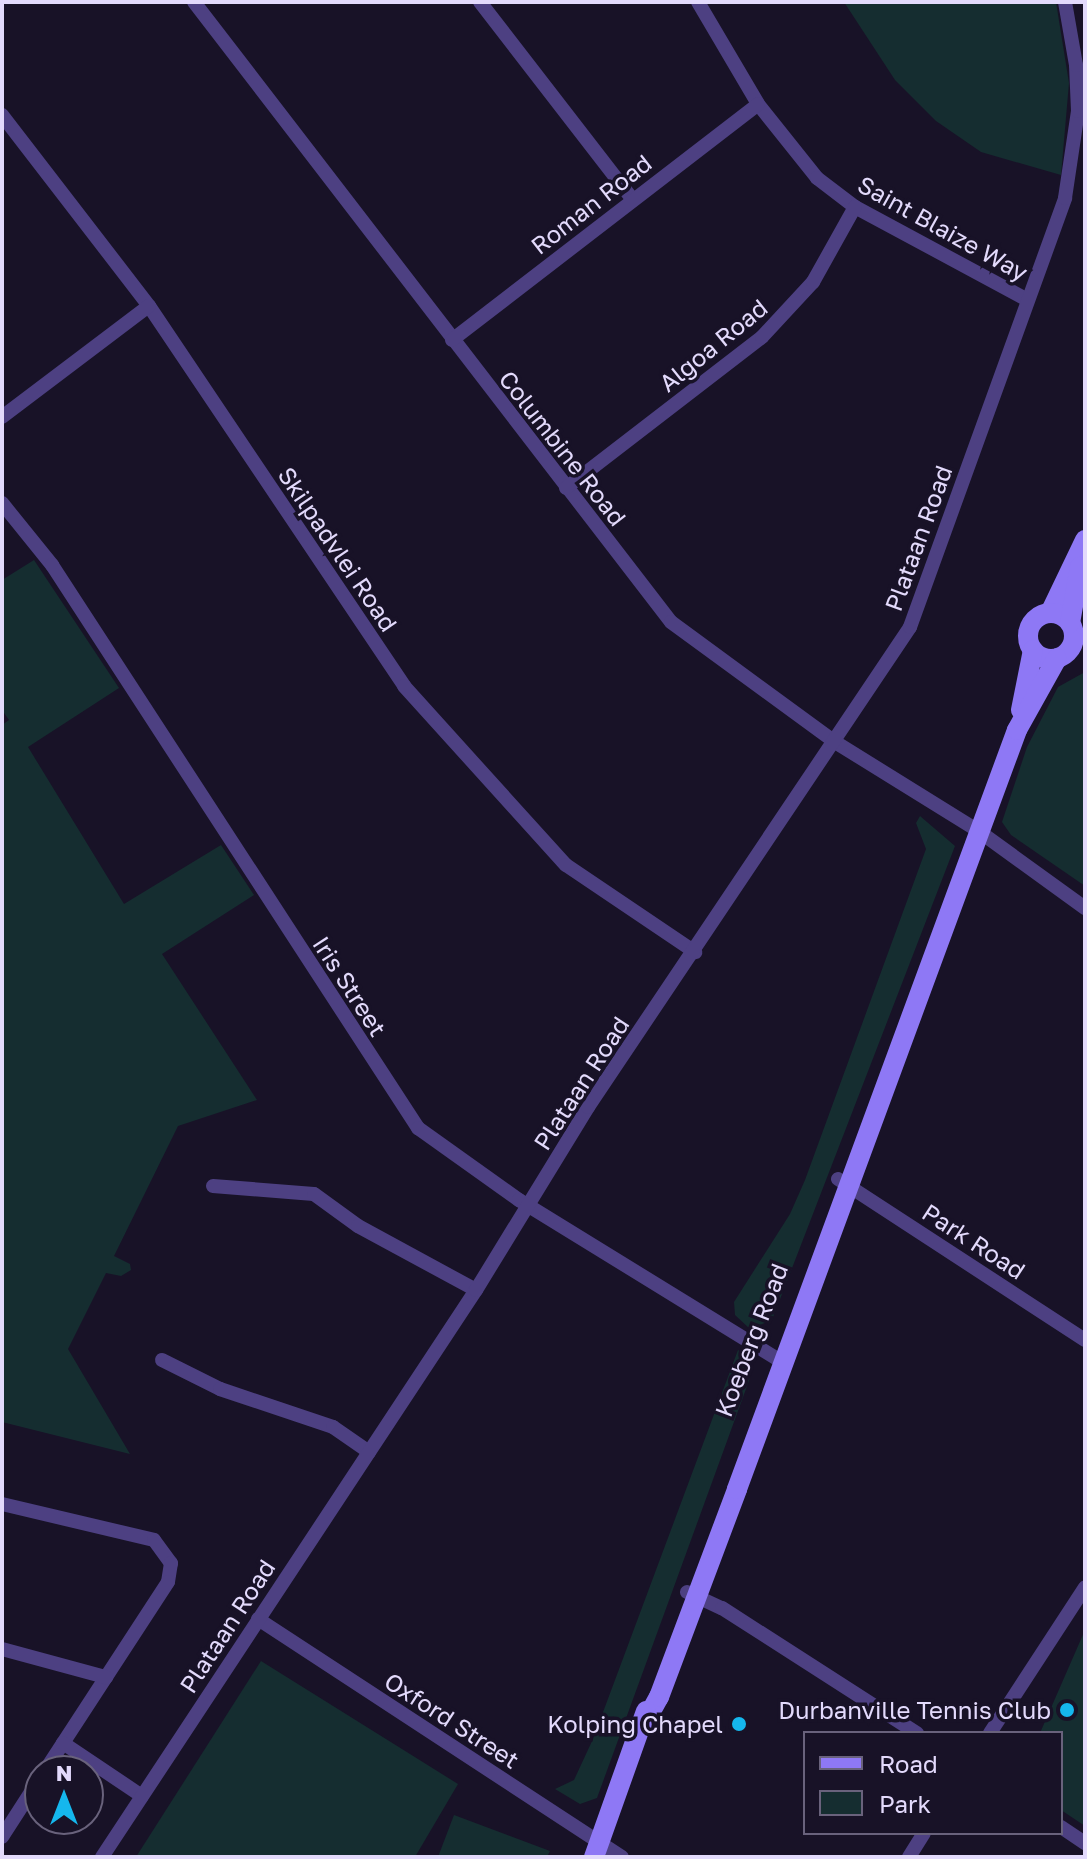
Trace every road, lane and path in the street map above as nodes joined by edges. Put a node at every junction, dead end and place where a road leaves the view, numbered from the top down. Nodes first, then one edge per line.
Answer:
1 (194, 2) edge
2 (480, 2) edge
3 (698, 2) edge
4 (1065, 2) edge
5 (758, 104) junction
6 (2, 115) edge
7 (632, 199) junction
8 (855, 207) junction
9 (1028, 300) junction
10 (149, 306) junction
11 (452, 340) junction
12 (2, 417) edge
13 (566, 488) junction
14 (2, 503) edge
15 (1085, 542) edge
16 (1050, 613) junction
17 (1076, 629) edge
18 (1033, 650) junction
19 (1060, 657) junction
20 (1085, 657) edge
21 (1017, 730) junction
22 (835, 742) junction
23 (980, 832) junction
24 (1085, 908) edge
25 (695, 952) junction
26 (843, 1182) junction
27 (213, 1186) dead end
28 (531, 1205) junction
29 (476, 1290) junction
30 (1085, 1340) edge
31 (162, 1360) dead end
32 (779, 1360) junction
33 (369, 1452) junction
34 (2, 1504) edge
35 (1085, 1587) edge
36 (692, 1595) junction
37 (258, 1619) junction
38 (2, 1649) edge
39 (106, 1677) junction
40 (914, 1731) edge
41 (991, 1731) edge
42 (63, 1743) junction
43 (55, 1755) edge
44 (142, 1796) junction
45 (24, 1803) edge
46 (1063, 1828) edge
47 (923, 1835) edge
48 (2, 1837) edge
49 (1085, 1843) edge
50 (596, 1849) edge
51 (102, 1857) edge
52 (622, 1857) edge
53 (909, 1857) edge

1 - 11 street, Columbine Road
2 - 7 street
3 - 5 street, Saint Blaize Way
4 - 9 street, Plataan Road
5 - 7 street, Roman Road
5 - 8 street, Saint Blaize Way
6 - 10 street, Skilpadvlei Road
7 - 11 street, Roman Road
8 - 9 street, Saint Blaize Way
8 - 13 street, Algoa Road
9 - 22 street, Plataan Road
10 - 12 street
10 - 25 street, Skilpadvlei Road
11 - 13 street, Columbine Road
13 - 22 street, Columbine Road
14 - 28 street, Iris Street
15 - 16 main road
15 - 17 main road
16 - 17 main road
16 - 18 main road
17 - 19 main road
18 - 19 main road
18 - 21 main road, Koeberg Road
19 - 20 main road
19 - 21 main road, Koeberg Road
21 - 23 main road, Koeberg Road
22 - 23 street, Columbine Road
22 - 25 street, Plataan Road
23 - 24 street, Columbine Road
23 - 26 main road, Koeberg Road
25 - 28 street, Plataan Road
26 - 30 street, Park Road
26 - 32 main road, Koeberg Road
27 - 29 street
28 - 29 street, Plataan Road
28 - 32 street, Iris Street
29 - 33 street, Plataan Road
31 - 33 street
32 - 36 main road, Koeberg Road
33 - 37 street, Plataan Road
34 - 39 street
35 - 41 street
36 - 40 street
36 - 50 main road, Koeberg Road
37 - 44 street, Plataan Road
37 - 50 street, Oxford Street
38 - 39 street
39 - 42 street
42 - 43 street
42 - 44 street
44 - 51 street, Plataan Road
45 - 48 street
46 - 49 street
47 - 53 street
50 - 52 street, Oxford Street

